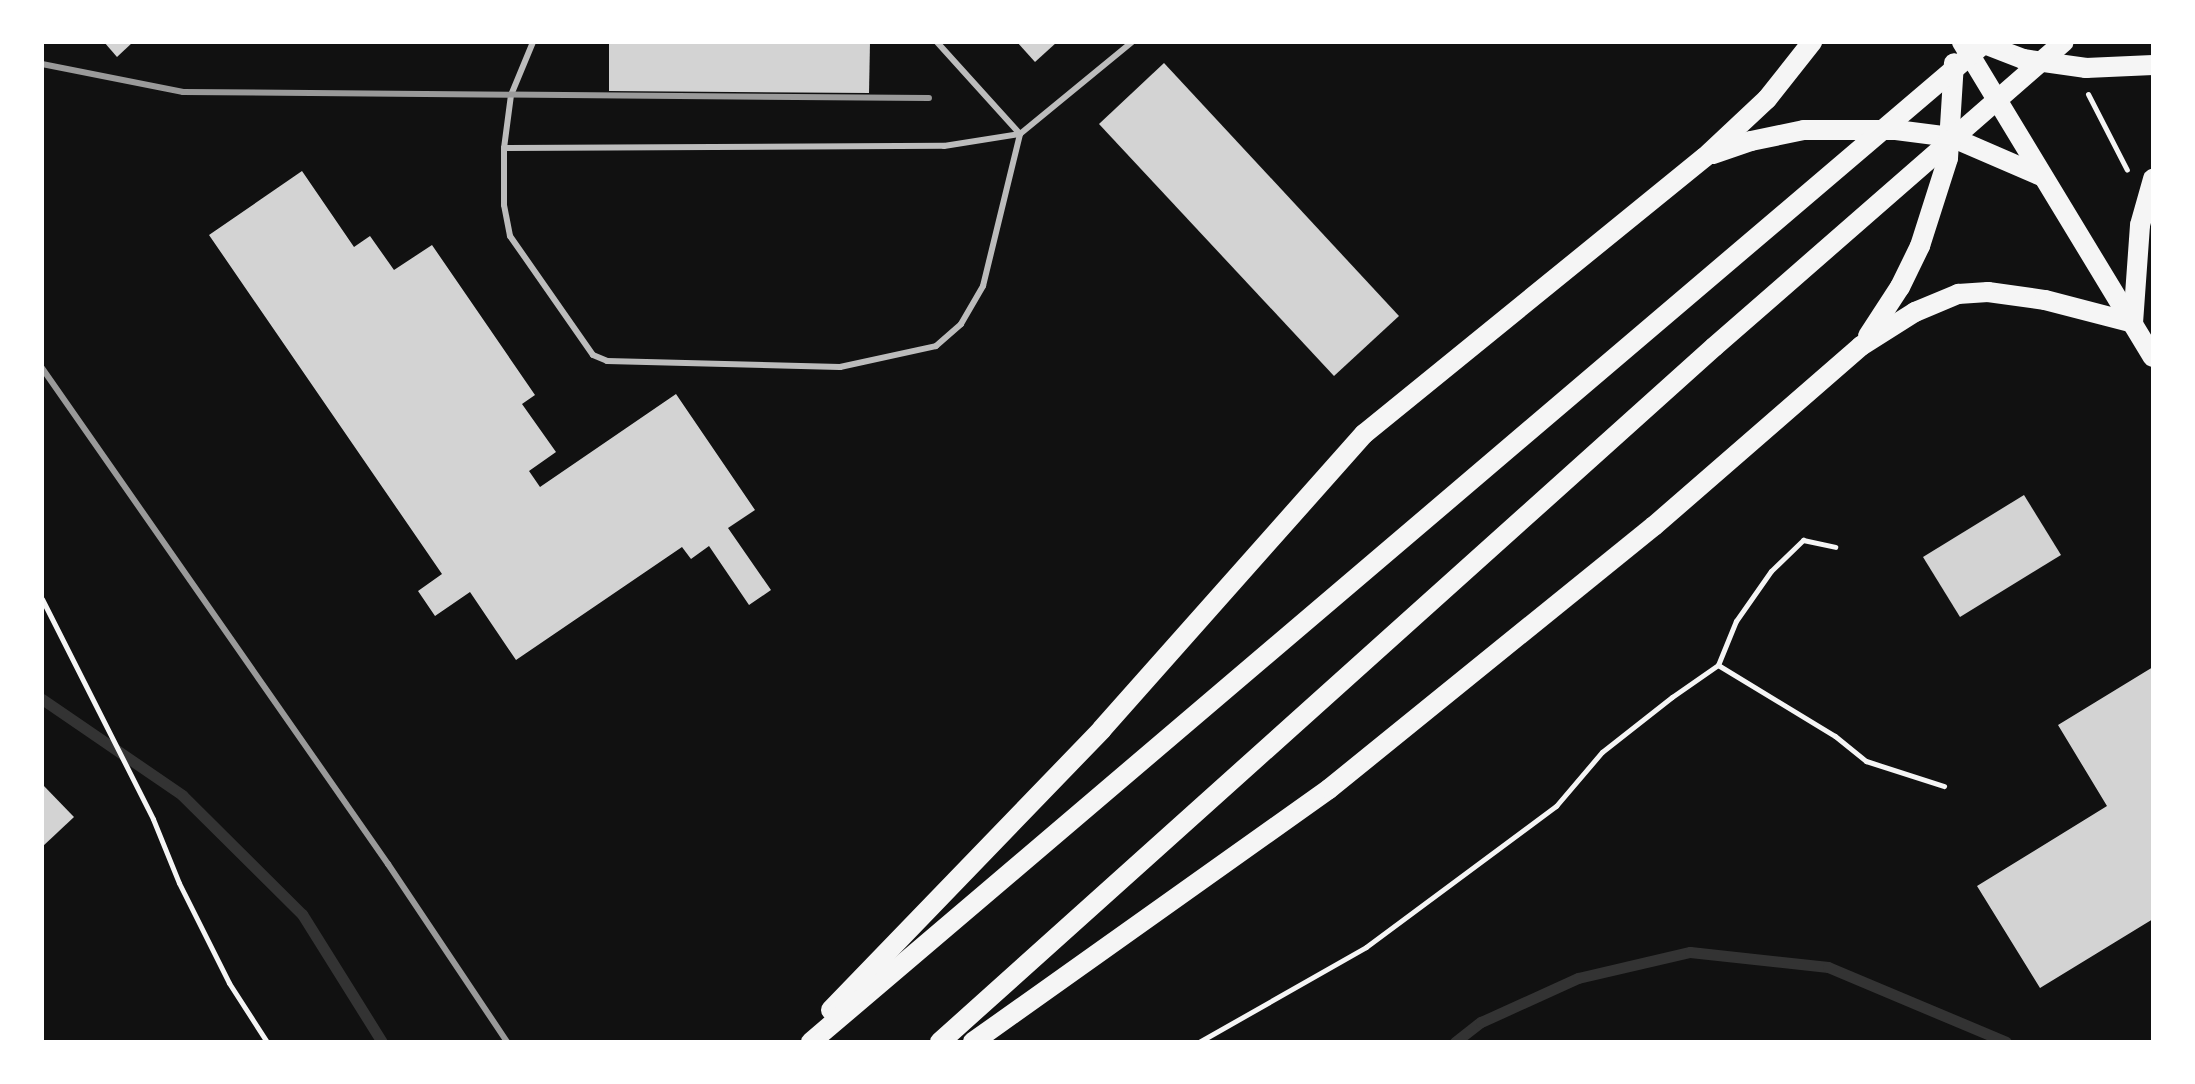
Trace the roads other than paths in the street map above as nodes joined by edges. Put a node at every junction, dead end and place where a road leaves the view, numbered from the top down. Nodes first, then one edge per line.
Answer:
1 (533, 42) edge
2 (937, 42) edge
3 (1132, 42) edge
4 (1812, 42) edge
5 (1952, 42) edge
6 (1962, 42) edge
7 (1979, 42) edge
8 (1986, 42) edge
9 (2064, 42) edge
10 (2008, 48) edge
11 (2153, 65) edge
12 (1020, 134) junction
13 (1951, 137) junction
14 (504, 148) junction
15 (1705, 157) junction
16 (2041, 176) junction
17 (2153, 179) edge
18 (2133, 323) junction
19 (1861, 346) junction
20 (2153, 357) edge
21 (800, 1042) edge
22 (811, 1042) edge
23 (940, 1042) edge
24 (973, 1042) edge

1 - 14 lane
2 - 12 lane
3 - 12 lane
4 - 15 main road
5 - 13 main road
6 - 16 main road
7 - 10 main road
8 - 22 main road
9 - 23 main road
10 - 11 main road
10 - 16 main road
12 - 14 lane
12 - 14 lane
13 - 15 main road
13 - 16 main road
13 - 19 main road
15 - 21 main road
16 - 18 main road
17 - 18 main road
18 - 19 main road
18 - 20 main road
19 - 24 main road

